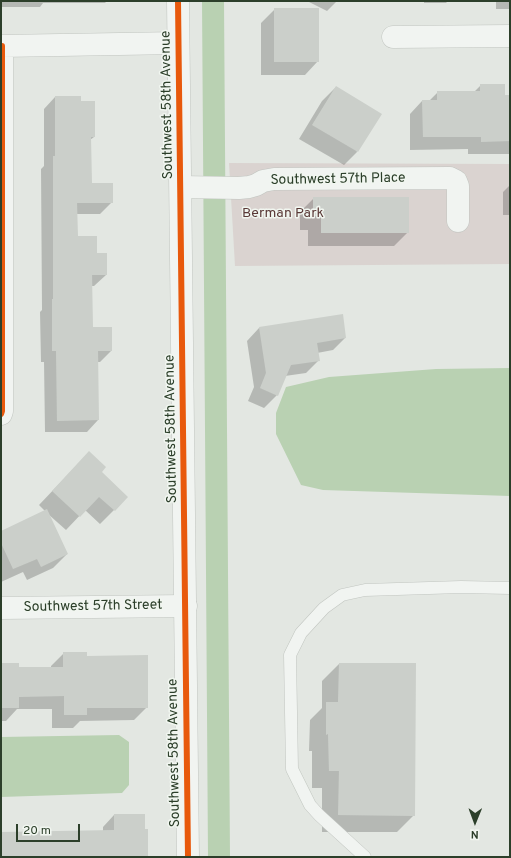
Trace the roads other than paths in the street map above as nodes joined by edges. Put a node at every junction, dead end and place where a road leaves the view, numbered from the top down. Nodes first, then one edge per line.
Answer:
1 (178, 1) edge
2 (510, 36) edge
3 (393, 37) dead end
4 (178, 43) junction
5 (2, 46) edge
6 (186, 188) junction
7 (458, 220) dead end
8 (1, 414) edge
9 (510, 588) edge
10 (186, 606) junction
11 (1, 608) edge
12 (188, 857) edge
13 (366, 857) edge

1 - 4 street, Southwest 58th Avenue
2 - 3 street
4 - 5 street
4 - 6 street, Southwest 58th Avenue
5 - 8 street
6 - 7 street, Southwest 57th Place
6 - 10 street, Southwest 58th Avenue
9 - 13 lane
10 - 11 street, Southwest 57th Street
10 - 12 street, Southwest 58th Avenue

